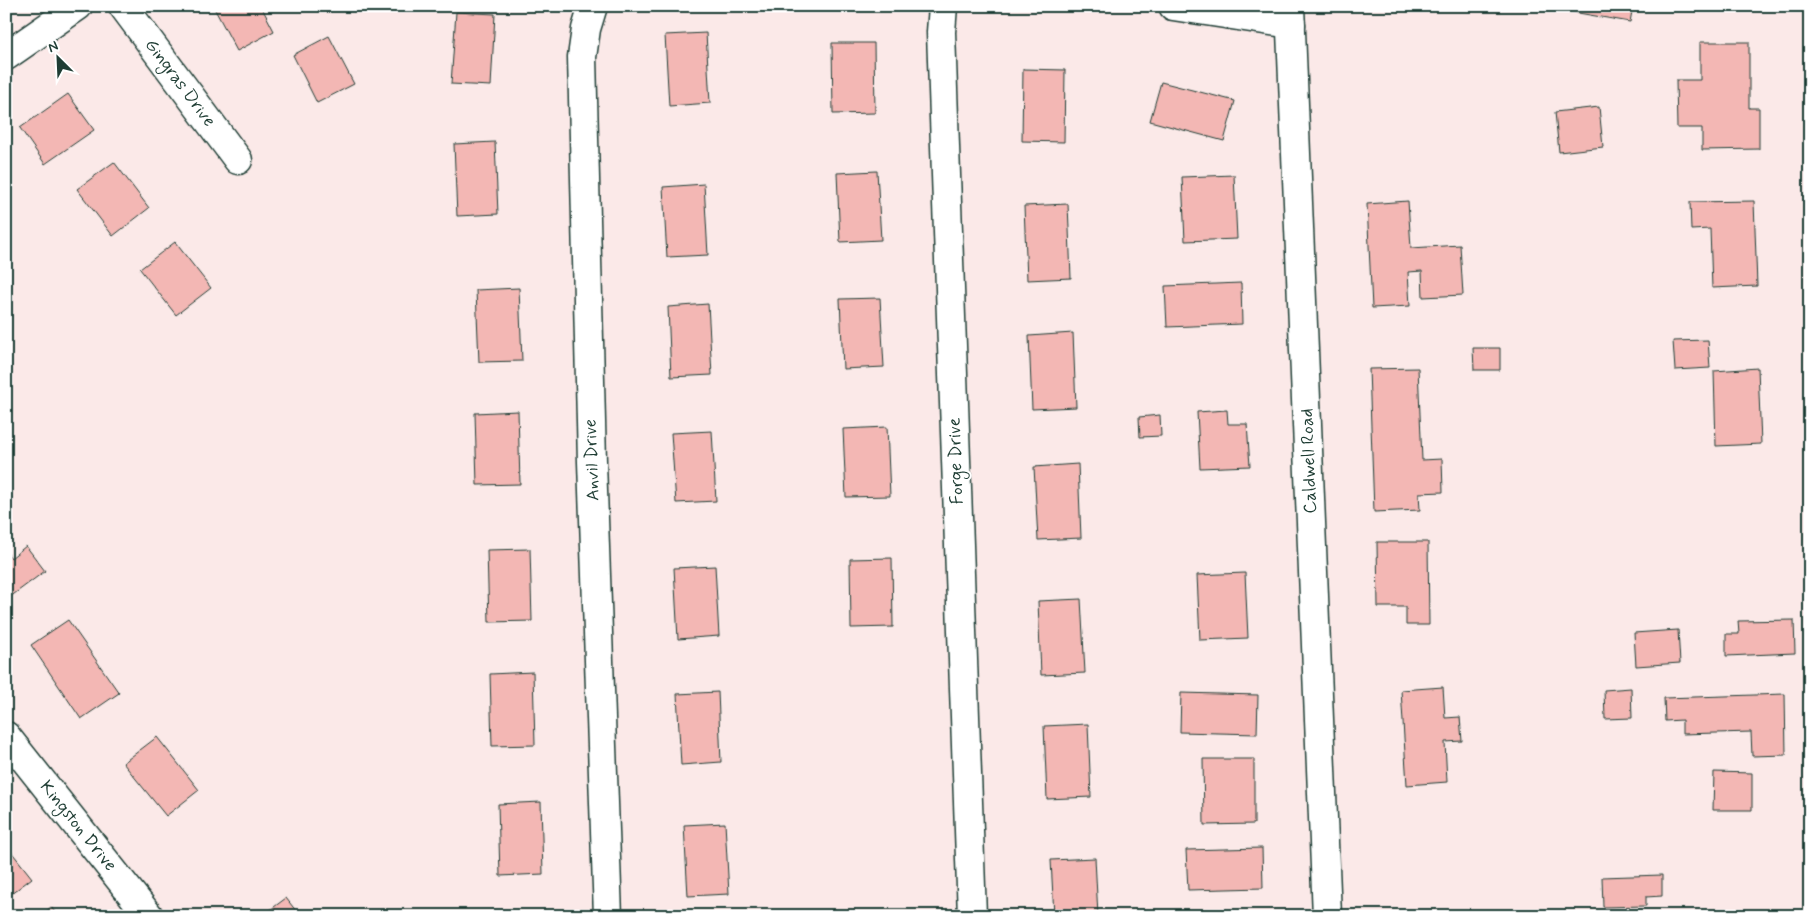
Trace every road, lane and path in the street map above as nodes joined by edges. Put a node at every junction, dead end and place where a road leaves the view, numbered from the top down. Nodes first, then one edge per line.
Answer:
1 (78, 6) edge
2 (122, 6) edge
3 (593, 6) edge
4 (943, 6) edge
5 (1173, 6) edge
6 (1291, 15) edge
7 (6, 56) edge
8 (238, 160) dead end
9 (6, 736) edge
10 (150, 916) edge
11 (608, 916) edge
12 (972, 916) edge
13 (1327, 916) edge

1 - 7 street
2 - 8 street, Gingras Drive
3 - 11 street, Anvil Drive
4 - 12 street, Forge Drive
5 - 6 street
6 - 13 street, Caldwell Road
9 - 10 street, Kingston Drive

